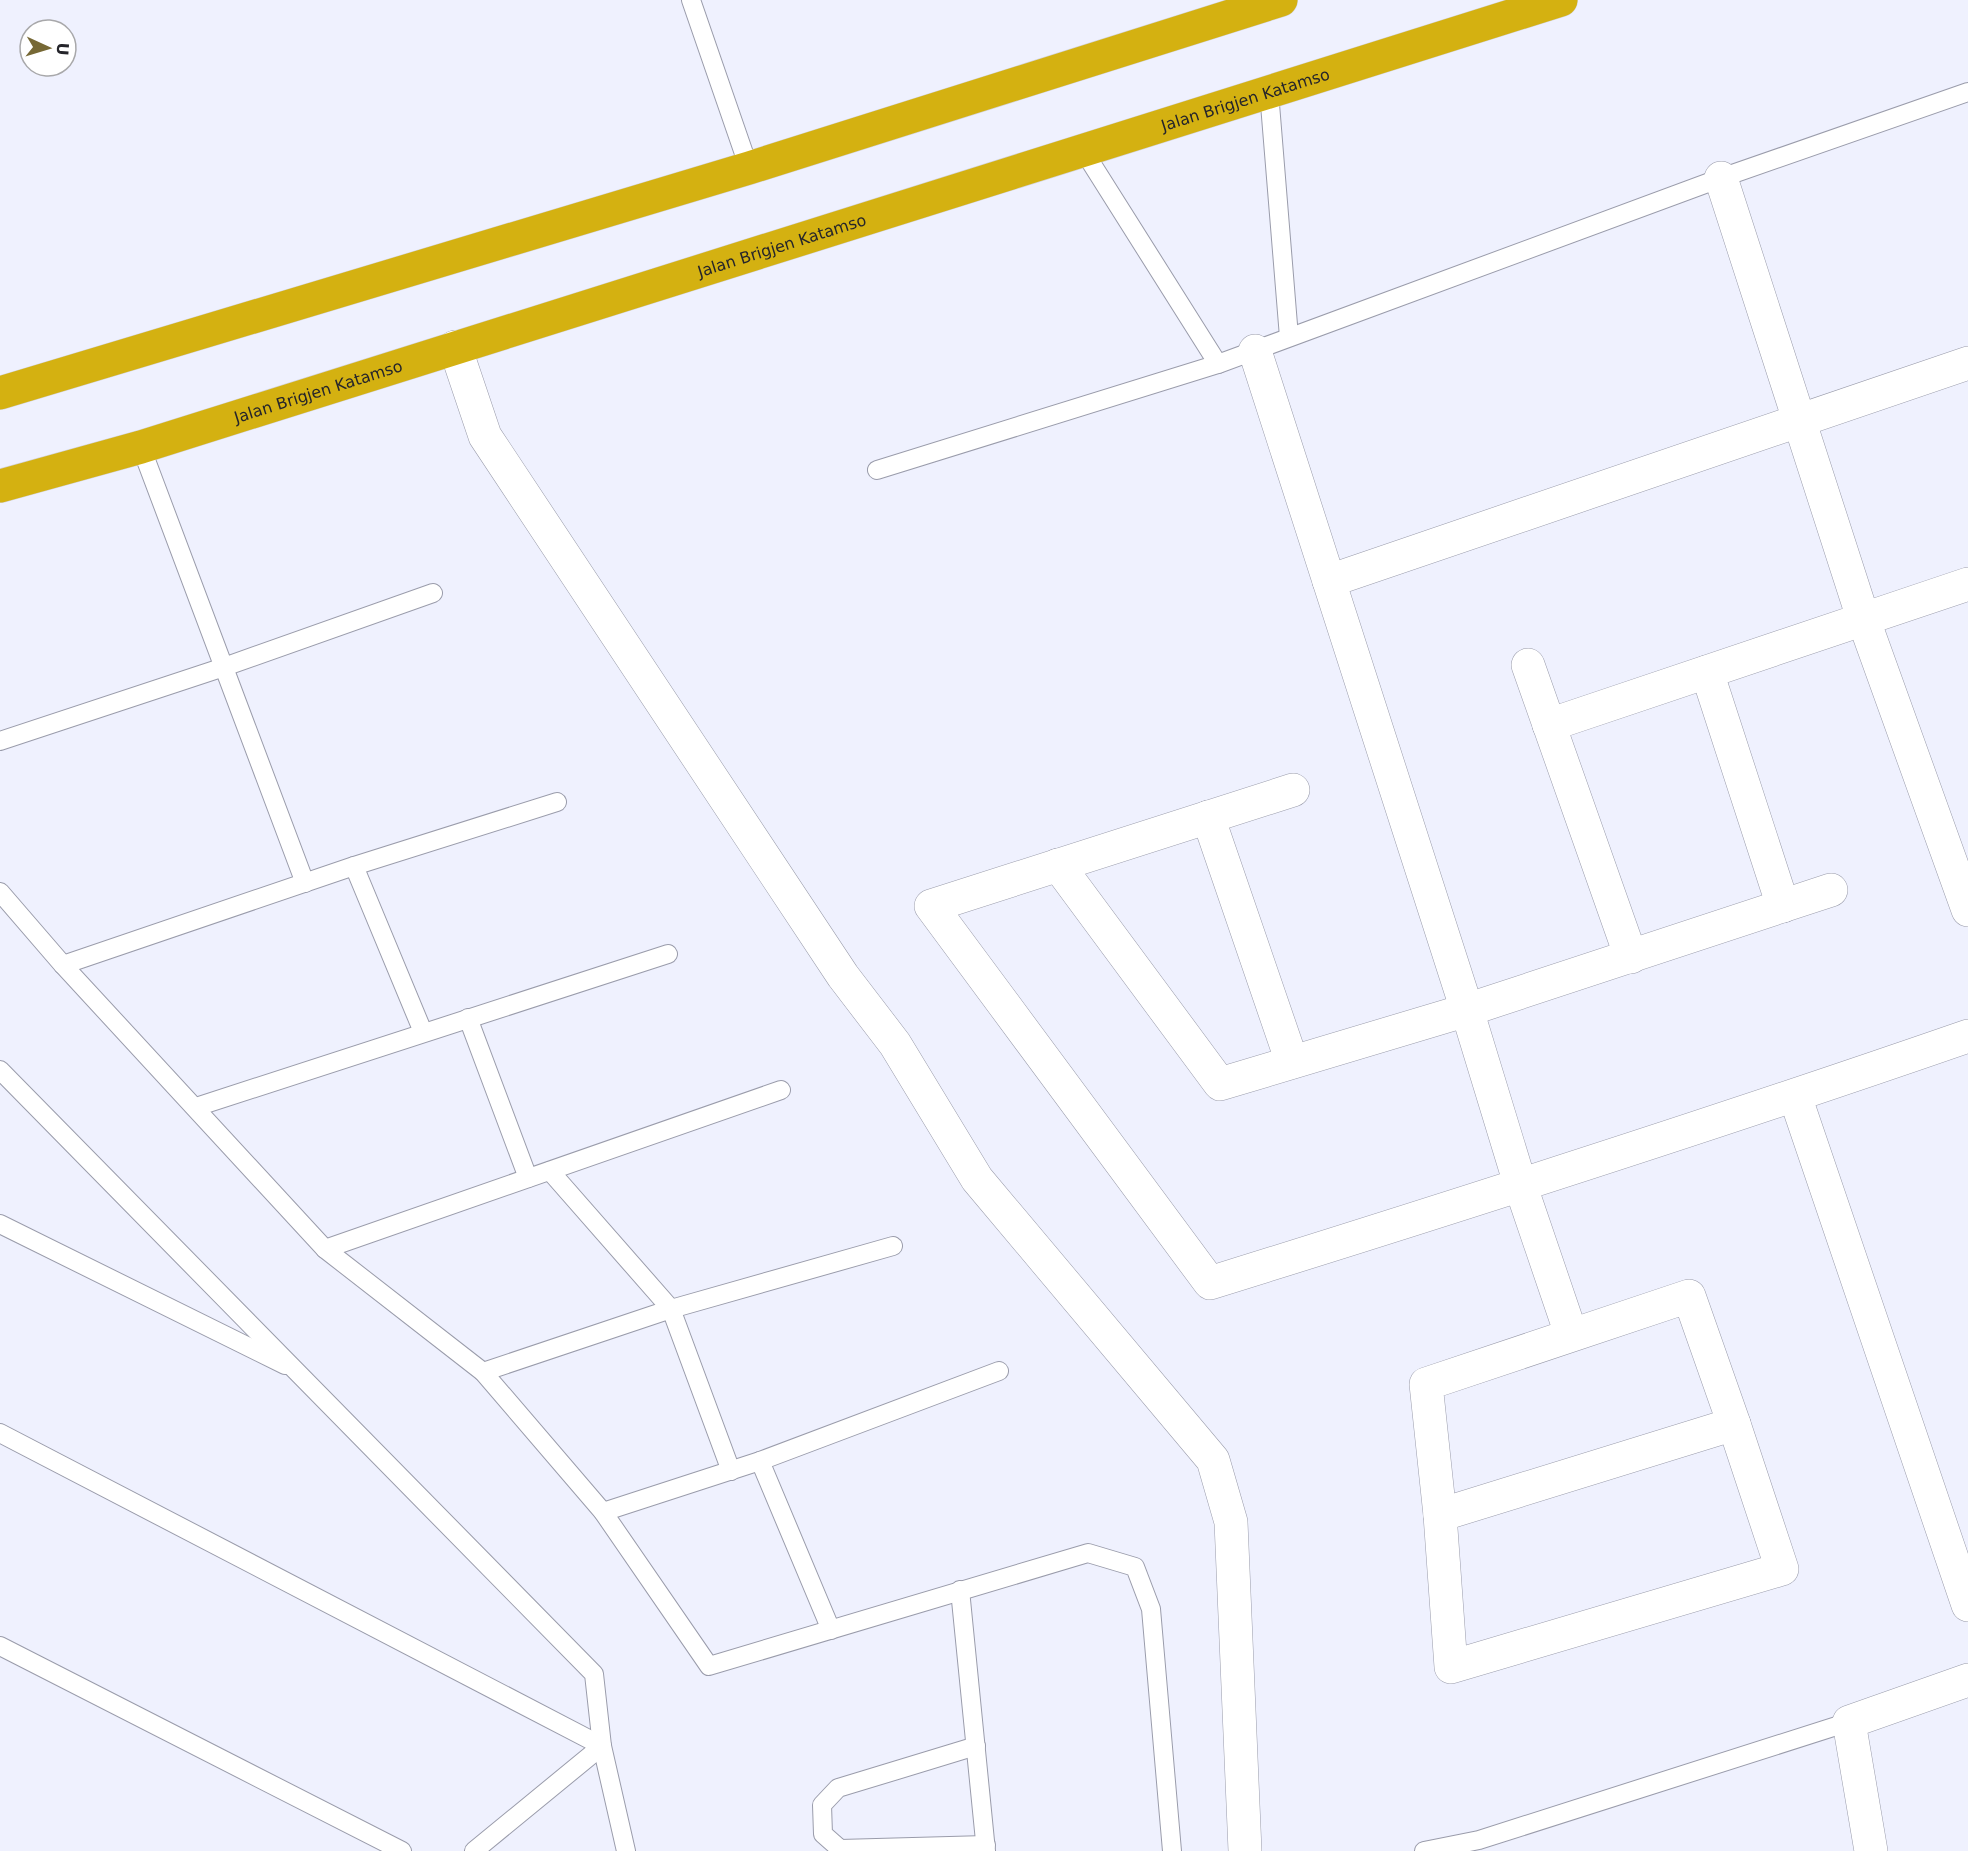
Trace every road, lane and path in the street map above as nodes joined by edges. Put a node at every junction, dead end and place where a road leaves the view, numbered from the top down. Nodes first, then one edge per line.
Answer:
1 (691, 0) edge
2 (1281, 0) edge
3 (1561, 0) edge
4 (1269, 92) junction
5 (1968, 92) edge
6 (1083, 150) junction
7 (749, 168) junction
8 (1721, 178) junction
9 (1288, 337) junction
10 (455, 347) junction
11 (1255, 351) junction
12 (1968, 363) edge
13 (1218, 364) junction
14 (0, 393) edge
15 (1799, 420) junction
16 (141, 447) junction
17 (877, 470) dead end
18 (0, 486) edge
19 (1329, 581) junction
20 (1968, 584) edge
21 (433, 593) dead end
22 (1863, 618) junction
23 (1528, 665) dead end
24 (224, 667) junction
25 (1707, 672) junction
26 (1549, 725) junction
27 (0, 741) edge
28 (1293, 790) dead end
29 (557, 802) dead end
30 (1208, 817) junction
31 (1058, 865) junction
32 (354, 866) junction
33 (305, 882) junction
34 (1831, 890) dead end
35 (0, 892) edge
36 (1783, 906) junction
37 (1968, 910) edge
38 (668, 954) dead end
39 (1631, 957) junction
40 (63, 965) junction
41 (1467, 1010) junction
42 (468, 1018) junction
43 (423, 1032) junction
44 (1968, 1036) edge
45 (1292, 1062) junction
46 (0, 1070) edge
47 (782, 1090) dead end
48 (1795, 1096) junction
49 (196, 1107) junction
50 (550, 1171) junction
51 (528, 1178) junction
52 (1521, 1186) junction
53 (0, 1224) edge
54 (893, 1246) dead end
55 (325, 1249) junction
56 (671, 1310) junction
57 (1571, 1334) junction
58 (298, 1371) junction
59 (999, 1371) dead end
60 (483, 1372) junction
61 (1734, 1424) junction
62 (0, 1433) edge
63 (760, 1461) junction
64 (730, 1471) junction
65 (603, 1512) junction
66 (1440, 1515) junction
67 (960, 1590) junction
68 (1968, 1605) edge
69 (831, 1630) junction
70 (0, 1646) edge
71 (1968, 1680) edge
72 (1849, 1722) junction
73 (602, 1746) junction
74 (976, 1746) junction
75 (986, 1848) edge
76 (402, 1851) edge
77 (474, 1851) edge
78 (626, 1851) edge
79 (1172, 1851) edge
80 (1245, 1851) edge
81 (1424, 1851) edge
82 (1871, 1851) edge

1 - 7 lane
2 - 7 highway
3 - 4 highway, Jalan Brigjen Katamso
4 - 6 highway, Jalan Brigjen Katamso
4 - 9 lane
5 - 8 lane
6 - 10 highway, Jalan Brigjen Katamso
6 - 13 lane
7 - 14 highway
8 - 9 lane
8 - 15 street
9 - 11 lane
10 - 16 highway, Jalan Brigjen Katamso
10 - 80 street
11 - 13 lane
11 - 19 street
12 - 15 street
13 - 17 lane
15 - 19 street
15 - 22 street
16 - 18 highway, Jalan Brigjen Katamso
16 - 24 lane
19 - 41 street
20 - 22 street
21 - 24 lane
22 - 25 street
22 - 37 street
23 - 26 street
24 - 27 lane
24 - 33 lane
25 - 26 street
25 - 36 street
26 - 39 street
28 - 30 street
29 - 32 lane
30 - 31 street
30 - 45 street
31 - 45 street
31 - 52 street
32 - 33 lane
32 - 43 lane
33 - 40 lane
34 - 36 street
35 - 40 lane
36 - 39 street
38 - 42 lane
39 - 41 street
40 - 49 lane
41 - 45 street
41 - 52 street
42 - 43 lane
42 - 51 lane
43 - 49 lane
44 - 48 street
46 - 58 lane
47 - 50 lane
48 - 52 street
48 - 68 street
49 - 55 lane
50 - 51 lane
50 - 56 lane
51 - 55 lane
52 - 57 street
53 - 58 lane
54 - 56 lane
55 - 60 lane
56 - 60 lane
56 - 64 lane
57 - 61 street
57 - 66 street
58 - 73 lane
59 - 63 lane
60 - 65 lane
61 - 66 street
61 - 66 street
62 - 73 lane
63 - 64 lane
63 - 69 lane
64 - 65 lane
65 - 69 lane
67 - 69 lane
67 - 74 lane
67 - 79 lane
70 - 76 lane
71 - 72 street
72 - 81 lane
72 - 82 street
73 - 77 lane
73 - 78 lane
74 - 75 lane
74 - 75 lane

